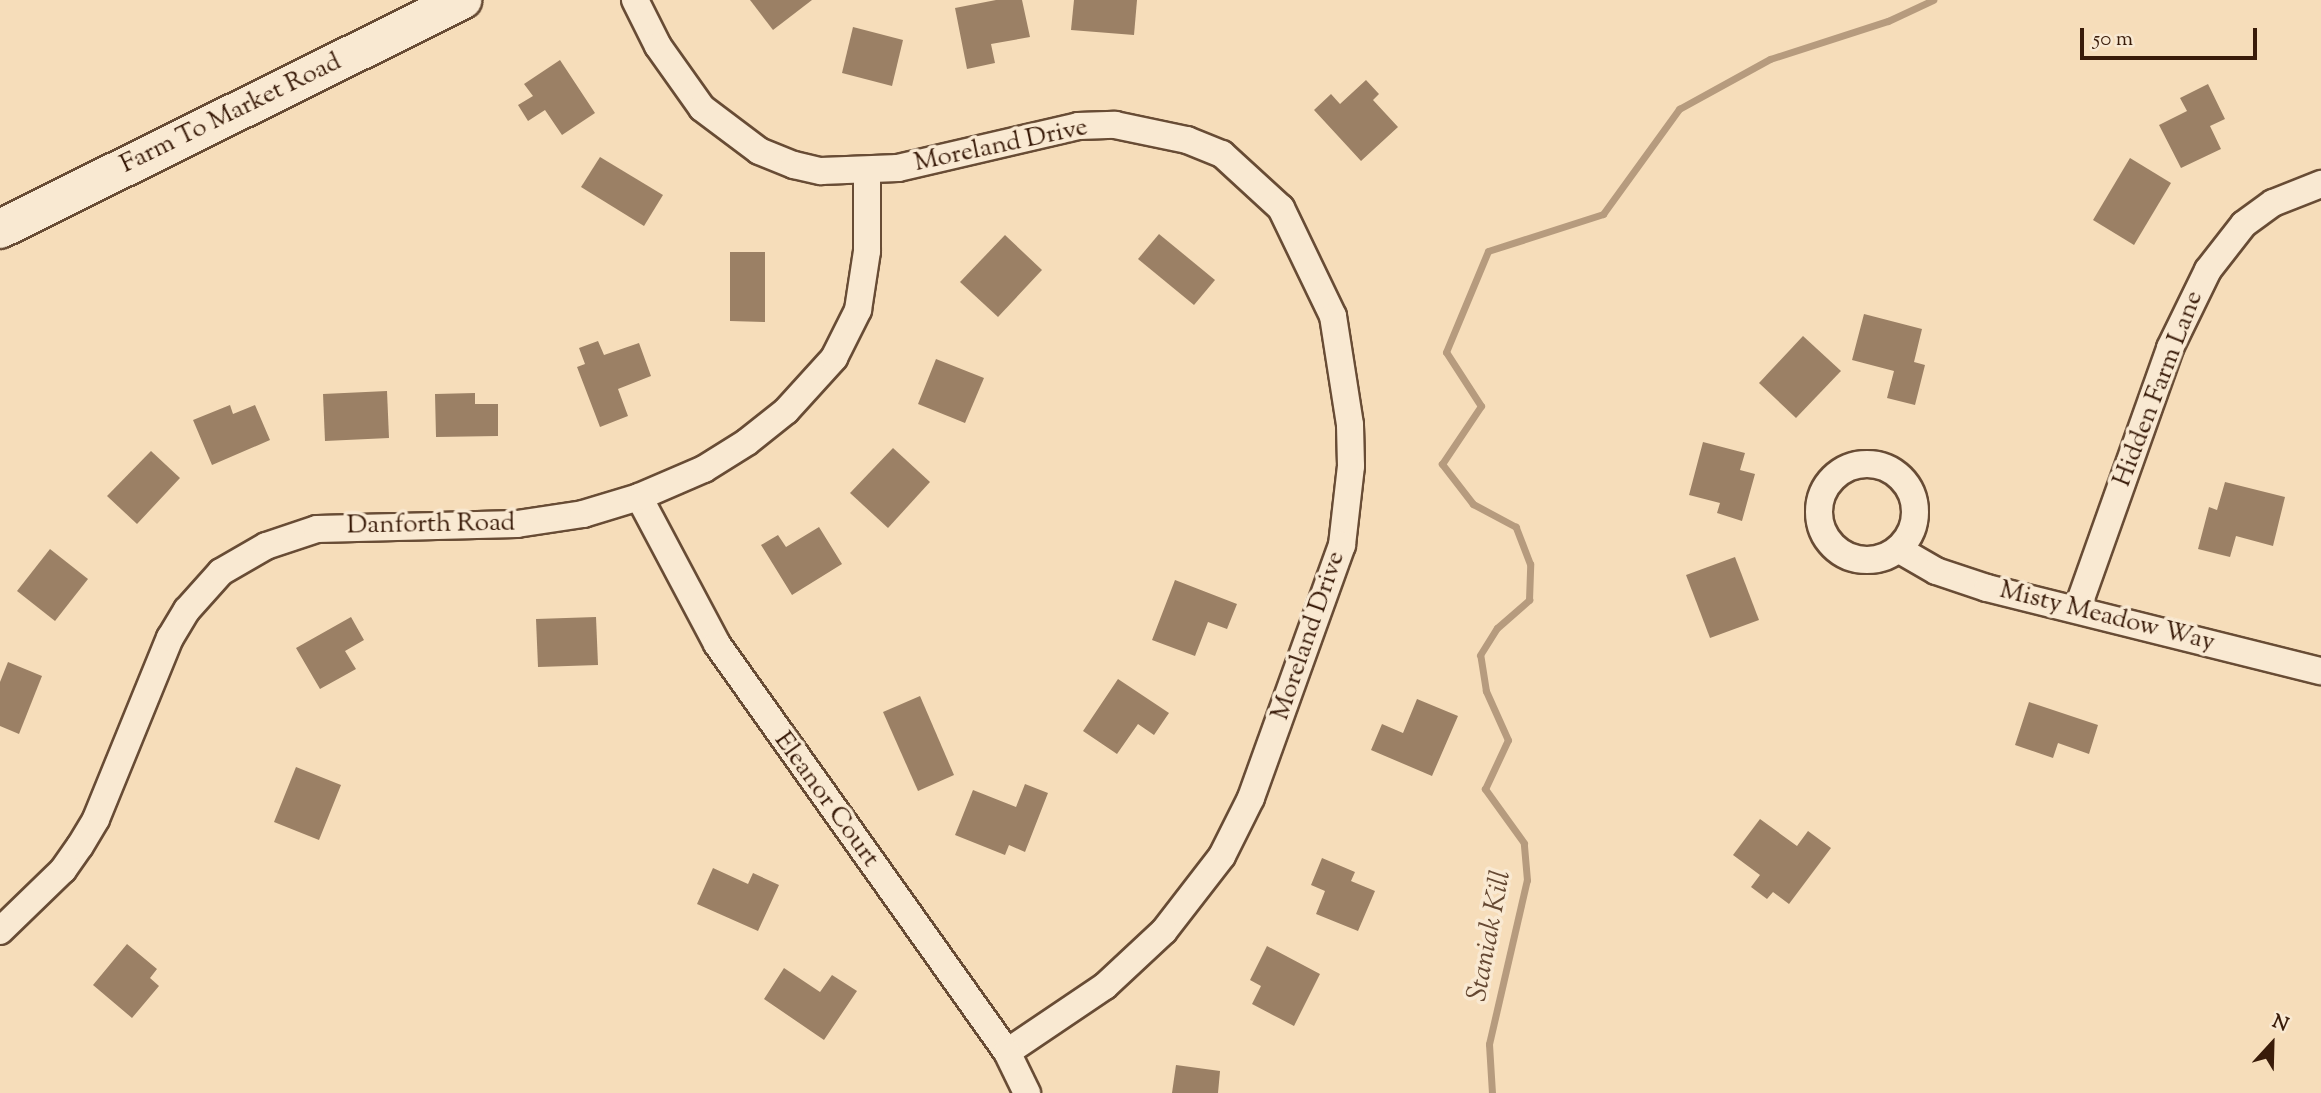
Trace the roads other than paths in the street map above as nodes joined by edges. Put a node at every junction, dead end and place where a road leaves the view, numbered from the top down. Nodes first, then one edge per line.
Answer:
1 (462, 0) edge
2 (635, 0) edge
3 (867, 171) junction
4 (2321, 184) edge
5 (0, 229) edge
6 (639, 497) junction
7 (1899, 549) dead end
8 (2078, 607) junction
9 (2321, 671) edge
10 (0, 931) edge
11 (1007, 1052) junction
12 (1027, 1093) edge

1 - 5 street, Farm To Market Road
2 - 3 street, Moreland Drive
3 - 6 street, Danforth Road
3 - 11 street, Moreland Drive
4 - 8 street, Hidden Farm Lane
6 - 10 street, Danforth Road
6 - 11 street, Eleanor Court
7 - 8 street, Misty Meadow Way
8 - 9 street, Misty Meadow Way
11 - 12 street, Eleanor Court

